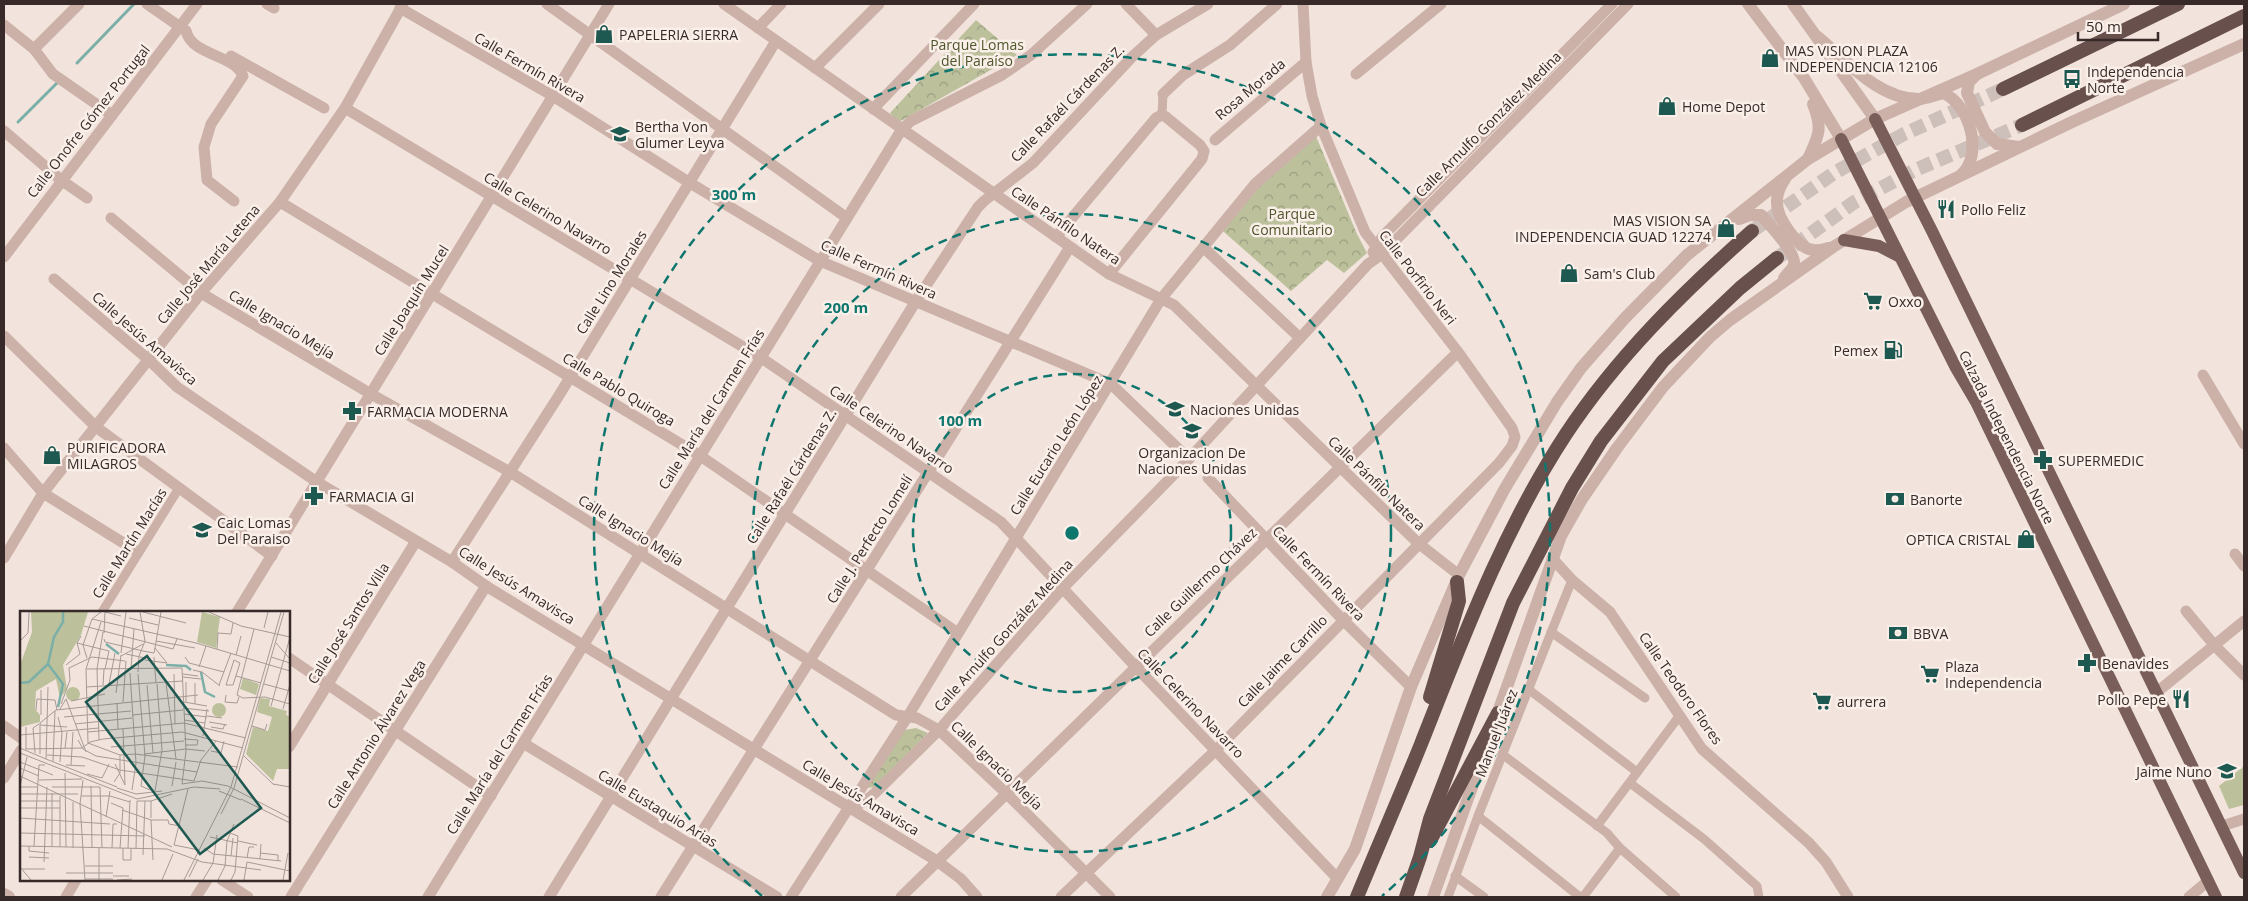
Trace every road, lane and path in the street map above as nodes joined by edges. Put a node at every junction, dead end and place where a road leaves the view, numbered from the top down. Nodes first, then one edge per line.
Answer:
1 (79, 4) edge
2 (147, 4) edge
3 (197, 4) edge
4 (547, 4) edge
5 (609, 4) edge
6 (724, 4) edge
7 (781, 4) edge
8 (879, 4) edge
9 (974, 4) edge
10 (1087, 4) edge
11 (1126, 4) edge
12 (1208, 4) edge
13 (1277, 4) edge
14 (1303, 4) edge
15 (1441, 4) edge
16 (1612, 4) edge
17 (1628, 4) edge
18 (1748, 4) edge
19 (1792, 4) edge
20 (2124, 4) edge
21 (2178, 4) edge
22 (401, 6) edge
23 (2244, 16) edge
24 (4, 25) edge
25 (758, 28) junction
26 (183, 30) junction
27 (15, 34) junction
28 (590, 34) junction
29 (1156, 35) junction
30 (1818, 37) junction
31 (4, 41) edge
32 (776, 41) junction
33 (2244, 44) edge
34 (34, 50) junction
35 (1306, 62) junction
36 (815, 68) junction
37 (1356, 74) dead end
38 (1977, 74) junction
39 (1804, 78) junction
40 (2003, 89) tunnel mouth
41 (1163, 94) joint
42 (553, 96) junction
43 (1921, 99) junction
44 (324, 108) dead end
45 (345, 108) junction
46 (873, 109) junction
47 (112, 115) junction
48 (1162, 115) junction
49 (1875, 119) junction
50 (2022, 125) tunnel mouth
51 (1322, 126) junction
52 (722, 129) junction
53 (902, 129) junction
54 (4, 131) edge
55 (1841, 139) junction
56 (1215, 140) dead end
57 (2020, 147) junction
58 (1808, 159) junction
59 (1789, 173) junction
60 (1957, 178) junction
61 (61, 180) junction
62 (690, 182) junction
63 (994, 194) junction
64 (492, 197) junction
65 (86, 198) dead end
66 (1914, 199) junction
67 (234, 201) dead end
68 (280, 202) junction
69 (111, 218) dead end
70 (847, 218) junction
71 (1881, 218) junction
72 (1725, 226) junction
73 (1752, 231) tunnel mouth
74 (1056, 237) junction
75 (8, 242) edge
76 (1839, 243) junction
77 (1070, 246) junction
78 (1204, 248) junction
79 (1378, 250) junction
80 (4, 257) edge
81 (1776, 258) tunnel mouth
82 (1901, 258) junction
83 (820, 261) junction
84 (1108, 274) junction
85 (54, 279) dead end
86 (630, 280) junction
87 (1770, 292) junction
88 (201, 293) junction
89 (432, 293) junction
90 (1162, 299) junction
91 (916, 302) junction
92 (4, 336) edge
93 (1300, 338) junction
94 (1011, 342) junction
95 (1458, 352) junction
96 (760, 357) junction
97 (149, 360) junction
98 (2203, 375) dead end
99 (570, 377) junction
100 (1111, 384) junction
101 (1256, 387) junction
102 (370, 394) junction
103 (845, 416) junction
104 (96, 427) junction
105 (1516, 437) joint
106 (2244, 444) edge
107 (4, 448) edge
108 (699, 455) junction
109 (1189, 459) junction
110 (1338, 467) junction
111 (510, 472) junction
112 (928, 472) junction
113 (1208, 478) dead end
114 (317, 482) junction
115 (179, 488) junction
116 (43, 493) junction
117 (785, 514) junction
118 (1017, 537) junction
119 (1265, 539) junction
120 (416, 541) junction
121 (1418, 543) junction
122 (138, 552) junction
123 (640, 554) junction
124 (2235, 554) dead end
125 (272, 556) junction
126 (4, 558) edge
127 (1552, 558) junction
128 (452, 562) junction
129 (2244, 566) edge
130 (866, 571) junction
131 (1458, 578) junction
132 (1572, 580) junction
133 (486, 586) junction
134 (1062, 588) junction
135 (726, 608) junction
136 (103, 611) edge
137 (238, 611) edge
138 (2186, 611) dead end
139 (1343, 620) junction
140 (2244, 621) edge
141 (1551, 632) junction
142 (958, 633) junction
143 (584, 645) junction
144 (2215, 646) junction
145 (290, 659) edge
146 (810, 661) junction
147 (1135, 666) junction
148 (2244, 675) edge
149 (328, 684) junction
150 (1412, 687) junction
151 (1528, 689) junction
152 (2157, 692) junction
153 (671, 698) junction
154 (1645, 698) dead end
155 (1498, 713) junction
156 (1680, 715) junction
157 (908, 716) junction
158 (4, 726) edge
159 (939, 730) junction
160 (395, 731) junction
161 (20, 737) edge
162 (523, 744) junction
163 (290, 745) edge
164 (1420, 745) junction
165 (754, 749) junction
166 (1216, 750) junction
167 (20, 752) edge
168 (1502, 754) junction
169 (1638, 772) junction
170 (4, 778) edge
171 (1630, 782) junction
172 (1006, 793) junction
173 (491, 796) junction
174 (611, 796) junction
175 (850, 808) junction
176 (1478, 816) junction
177 (2244, 819) edge
178 (1598, 826) junction
179 (2222, 826) junction
180 (693, 846) junction
181 (1620, 848) junction
182 (1420, 857) junction
183 (937, 861) junction
184 (2244, 872) edge
185 (1086, 873) junction
186 (1456, 876) junction
187 (1337, 878) junction
188 (75, 881) edge
189 (206, 881) edge
190 (224, 881) edge
191 (2208, 881) junction
192 (4, 894) edge
193 (1844, 896) edge
194 (9, 897) edge
195 (66, 897) edge
196 (196, 897) edge
197 (248, 897) edge
198 (291, 897) edge
199 (428, 897) edge
200 (549, 897) edge
201 (661, 897) edge
202 (777, 897) edge
203 (791, 897) edge
204 (901, 897) edge
205 (977, 897) edge
206 (1061, 897) edge
207 (1110, 897) edge
208 (1327, 897) edge
209 (1357, 897) edge
210 (1406, 897) edge
211 (1433, 897) edge
212 (1448, 897) edge
213 (1484, 897) edge
214 (1582, 897) edge
215 (1676, 897) edge
216 (1759, 897) edge
217 (2189, 897) edge
218 (2216, 897) edge

1 - 34 street
2 - 26 street
3 - 26 street, Calle Onofre Gómez Portugal
4 - 28 street
5 - 28 street, Calle Joaquín Mucel
6 - 25 street, Calle Pánfilo Natera
7 - 25 street
8 - 36 street
9 - 46 street
10 - 53 street, Calle María del Carmen Frías
11 - 29 street
12 - 29 street, Calle Rafaél Cárdenas Z.
13 - 41 street
14 - 35 street, Calle Porfirio Neri
15 - 37 street
16 - 79 street, Calle Arnulfo González Medina
17 - 79 street, Calle Arnulfo González Medina
18 - 39 street, Calzada Independencia Norte
19 - 30 street, Calzada Independencia Norte
20 - 38 street
21 - 40 highway
22 - 42 street, Calle Fermín Rivera
22 - 45 street, Calle José María Letena
23 - 50 highway
24 - 27 street
25 - 32 street, Calle Pánfilo Natera
26 - 44 street
26 - 47 street, Calle Onofre Gómez Portugal
26 - 67 street
27 - 31 street
27 - 34 street
28 - 42 street, Calle Joaquín Mucel
28 - 52 street
29 - 63 street, Calle Rafaél Cárdenas Z.
30 - 43 street
30 - 49 street, Calzada Independencia Norte
32 - 36 street, Calle Pánfilo Natera
32 - 52 street, Calle Lino Morales
33 - 57 street
34 - 47 street
35 - 51 street, Calle Porfirio Neri
35 - 56 street, Rosa Morada
36 - 46 street, Calle Pánfilo Natera
38 - 43 street
38 - 57 street
39 - 55 street, Calzada Independencia Norte
39 - 58 street
41 - 48 street
42 - 62 street, Calle Fermín Rivera
42 - 64 street, Calle Joaquín Mucel
43 - 49 street
43 - 60 street
45 - 64 street, Calle Celerino Navarro
45 - 68 street, Calle José María Letena
46 - 53 street, Calle Pánfilo Natera
47 - 61 street, Calle Onofre Gómez Portugal
48 - 74 street
48 - 84 street
49 - 55 street
49 - 66 main road, Calzada Independencia Norte
51 - 78 street, Calle Eucario León López
51 - 79 street, Calle Porfirio Neri
52 - 62 street, Calle Lino Morales
52 - 70 street
53 - 63 street, Calle Pánfilo Natera
53 - 70 street, Calle María del Carmen Frías
54 - 61 street
55 - 58 street
55 - 71 main road, Calzada Independencia Norte
57 - 60 street
58 - 59 street
59 - 72 street
59 - 76 street
60 - 66 street
61 - 65 street
61 - 75 street, Calle Onofre Gómez Portugal
62 - 83 street, Calle Fermín Rivera
62 - 86 street, Calle Lino Morales
63 - 74 street, Calle Pánfilo Natera
63 - 91 street, Calle Rafaél Cárdenas Z.
64 - 86 street, Calle Celerino Navarro
64 - 89 street, Calle Joaquín Mucel
66 - 71 street
66 - 152 main road, Calzada Independencia Norte
68 - 88 street, Calle José María Letena
68 - 89 street, Calle Pablo Quiroga
69 - 88 street, Calle Ignacio Mejía
70 - 83 street, Calle María del Carmen Frías
71 - 76 street
71 - 82 main road, Calzada Independencia Norte
72 - 87 street
72 - 131 street
73 - 164 highway
74 - 77 street, Calle Pánfilo Natera
75 - 80 street, Calle Onofre Gómez Portugal
76 - 82 main road
76 - 87 street
77 - 84 street, Calle Pánfilo Natera
77 - 94 street, Calle J. Perfecto Lomelí
78 - 90 street, Calle Eucario León López
78 - 93 street
79 - 93 street, Calle Arnulfo González Medina
79 - 95 street, Calle Porfirio Neri
81 - 182 highway
82 - 191 main road, Calzada Independencia Norte
83 - 91 street, Calle Fermín Rivera
83 - 96 street, Calle María del Carmen Frías
84 - 90 street, Calle Pánfilo Natera
85 - 97 street, Calle Jesús Amavisca
86 - 96 street, Calle Celerino Navarro
86 - 99 street, Calle Lino Morales
87 - 127 street
88 - 97 street, Calle José María Letena
88 - 102 street, Calle Ignacio Mejía
89 - 99 street, Calle Pablo Quiroga
89 - 102 street, Calle Joaquín Mucel
90 - 100 street, Calle Eucario León López
90 - 101 street, Calle Pánfilo Natera
91 - 94 street, Calle Fermín Rivera
91 - 103 street, Calle Rafaél Cárdenas Z.
92 - 104 street
93 - 101 street, Calle Arnulfo González Medina
94 - 100 street, Calle Fermín Rivera
94 - 112 street, Calle J. Perfecto Lomelí
95 - 105 street, Calle Porfirio Neri
95 - 110 street, Calle Guillermo Chávez
96 - 103 street, Calle Celerino Navarro
96 - 108 street, Calle María del Carmen Frías
97 - 104 street, Calle José María Letena
97 - 114 street, Calle Jesús Amavisca
98 - 106 street
99 - 108 street, Calle Pablo Quiroga
99 - 111 street, Calle Lino Morales
100 - 109 street, Calle Fermín Rivera
100 - 118 street, Calle Eucario León López
101 - 109 street, Calle Arnulfo González Medina
101 - 110 street, Calle Pánfilo Natera
102 - 111 street, Calle Ignacio Mejía
102 - 114 street, Calle Joaquín Mucel
103 - 112 street, Calle Celerino Navarro
103 - 117 street, Calle Rafaél Cárdenas Z.
104 - 115 street
104 - 116 street, Calle José María Letena
105 - 121 street, Calle Jaime Carrillo
107 - 116 street
108 - 117 street, Calle Pablo Quiroga
108 - 123 street, Calle María del Carmen Frías
109 - 134 street, Calle Arnulfo González Medina
110 - 119 street, Calle Guillermo Chávez
110 - 121 street, Calle Pánfilo Natera
111 - 123 street, Calle Ignacio Mejía
111 - 128 street, Calle Lino Morales
112 - 118 street, Calle Celerino Navarro
112 - 130 street, Calle J. Perfecto Lomelí
113 - 119 street, Calle Fermín Rivera
114 - 120 street, Calle Jesús Amavisca
114 - 125 street, Calle Joaquín Mucel
115 - 122 street, Calle Martín Macías
115 - 125 street
116 - 122 street
116 - 126 street, Calle José María Letena
117 - 130 street, Calle Pablo Quiroga
117 - 135 street, Calle Rafaél Cárdenas Z.
118 - 134 street, Calle Celerino Navarro
118 - 142 street, Calle Eucario León López
119 - 139 street, Calle Fermín Rivera
119 - 147 street, Calle Guillermo Chávez
120 - 128 street, Calle Jesús Amavisca
120 - 149 street, Calle José Santos Villa
121 - 131 street, Calle Pánfilo Natera
121 - 139 street, Calle Jaime Carrillo
122 - 136 street, Calle Martín Macías
123 - 135 street, Calle Ignacio Mejía
123 - 143 street, Calle María del Carmen Frías
124 - 129 street
125 - 137 street, Calle Joaquín Mucel
127 - 132 street, Calle Teodoro Flores
127 - 155 street
128 - 133 street, Calle Jesús Amavisca
130 - 142 street, Calle Pablo Quiroga
130 - 146 street, Calle J. Perfecto Lomelí
131 - 150 street
131 - 164 highway
132 - 141 street, Manuel Juárez
132 - 156 street, Calle Teodoro Flores
133 - 143 street, Calle Jesús Amavisca
133 - 160 street, Calle Antonio Álvarez Vega
134 - 147 street, Calle Celerino Navarro
134 - 159 street, Calle Arnulfo González Medina
135 - 146 street, Calle Ignacio Mejía
135 - 153 street, Calle Rafaél Cárdenas Z.
138 - 144 street
139 - 150 street, Calle Fermín Rivera
139 - 166 street, Calle Jaime Carrillo
140 - 144 street
141 - 151 street, Manuel Juárez
141 - 154 street
142 - 157 street, Calle Eucario León López
143 - 153 street, Calle Jesús Amavisca
143 - 162 street, Calle María del Carmen Frías
144 - 148 street
144 - 152 street
145 - 149 street
146 - 157 street, Calle Ignacio Mejía
146 - 165 street, Calle J. Perfecto Lomelí
147 - 166 street, Calle Celerino Navarro
147 - 172 street, Calle Guillermo Chávez
149 - 160 street
149 - 163 street, Calle José Santos Villa
150 - 187 street
151 - 168 street, Manuel Juárez
151 - 169 street
152 - 179 main road, Calzada Independencia Norte
153 - 165 street, Calle Jesús Amavisca
153 - 174 street, Calle Rafaél Cárdenas Z.
155 - 182 highway
155 - 211 street
156 - 169 street
156 - 193 street, Calle Teodoro Flores
157 - 159 street, Calle Ignacio Mejía
157 - 175 street, Calle Eucario León López
158 - 161 street
159 - 172 street, Calle Ignacio Mejía
159 - 175 street, Calle Arnulfo González Medina
160 - 173 street
160 - 198 street, Calle Antonio Álvarez Vega
162 - 173 street, Calle María del Carmen Frías
162 - 174 street, Calle Eustaquio Arias
164 - 209 highway
165 - 175 street, Calle Jesús Amavisca
165 - 180 street, Calle J. Perfecto Lomelí
166 - 185 street, Calle Jaime Carrillo
166 - 187 street, Calle Celerino Navarro
167 - 170 street
168 - 176 street, Manuel Juárez
168 - 178 street
169 - 171 street
171 - 178 street
171 - 216 street
172 - 183 street, Calle Guillermo Chávez
172 - 185 street, Calle Ignacio Mejía
173 - 199 street, Calle María del Carmen Frías
174 - 180 street, Calle Eustaquio Arias
174 - 200 street, Calle Rafaél Cárdenas Z.
175 - 183 street, Calle Jesús Amavisca
175 - 203 street, Calle Arnulfo González Medina
176 - 186 street, Manuel Juárez
176 - 214 street
177 - 179 street
178 - 181 street
179 - 184 main road, Calzada Independencia Norte
180 - 201 street, Calle J. Perfecto Lomelí
180 - 202 street, Calle Eustaquio Arias
181 - 214 street
181 - 215 street
182 - 210 highway
183 - 204 street, Calle Guillermo Chávez
183 - 205 street, Calle Jesús Amavisca
185 - 206 street, Calle Jaime Carrillo
185 - 207 street, Calle Ignacio Mejía
186 - 212 street, Manuel Juárez
186 - 213 street
187 - 208 street
188 - 195 street
189 - 196 street
190 - 197 street
191 - 217 street
191 - 218 main road, Calzada Independencia Norte
192 - 194 street

